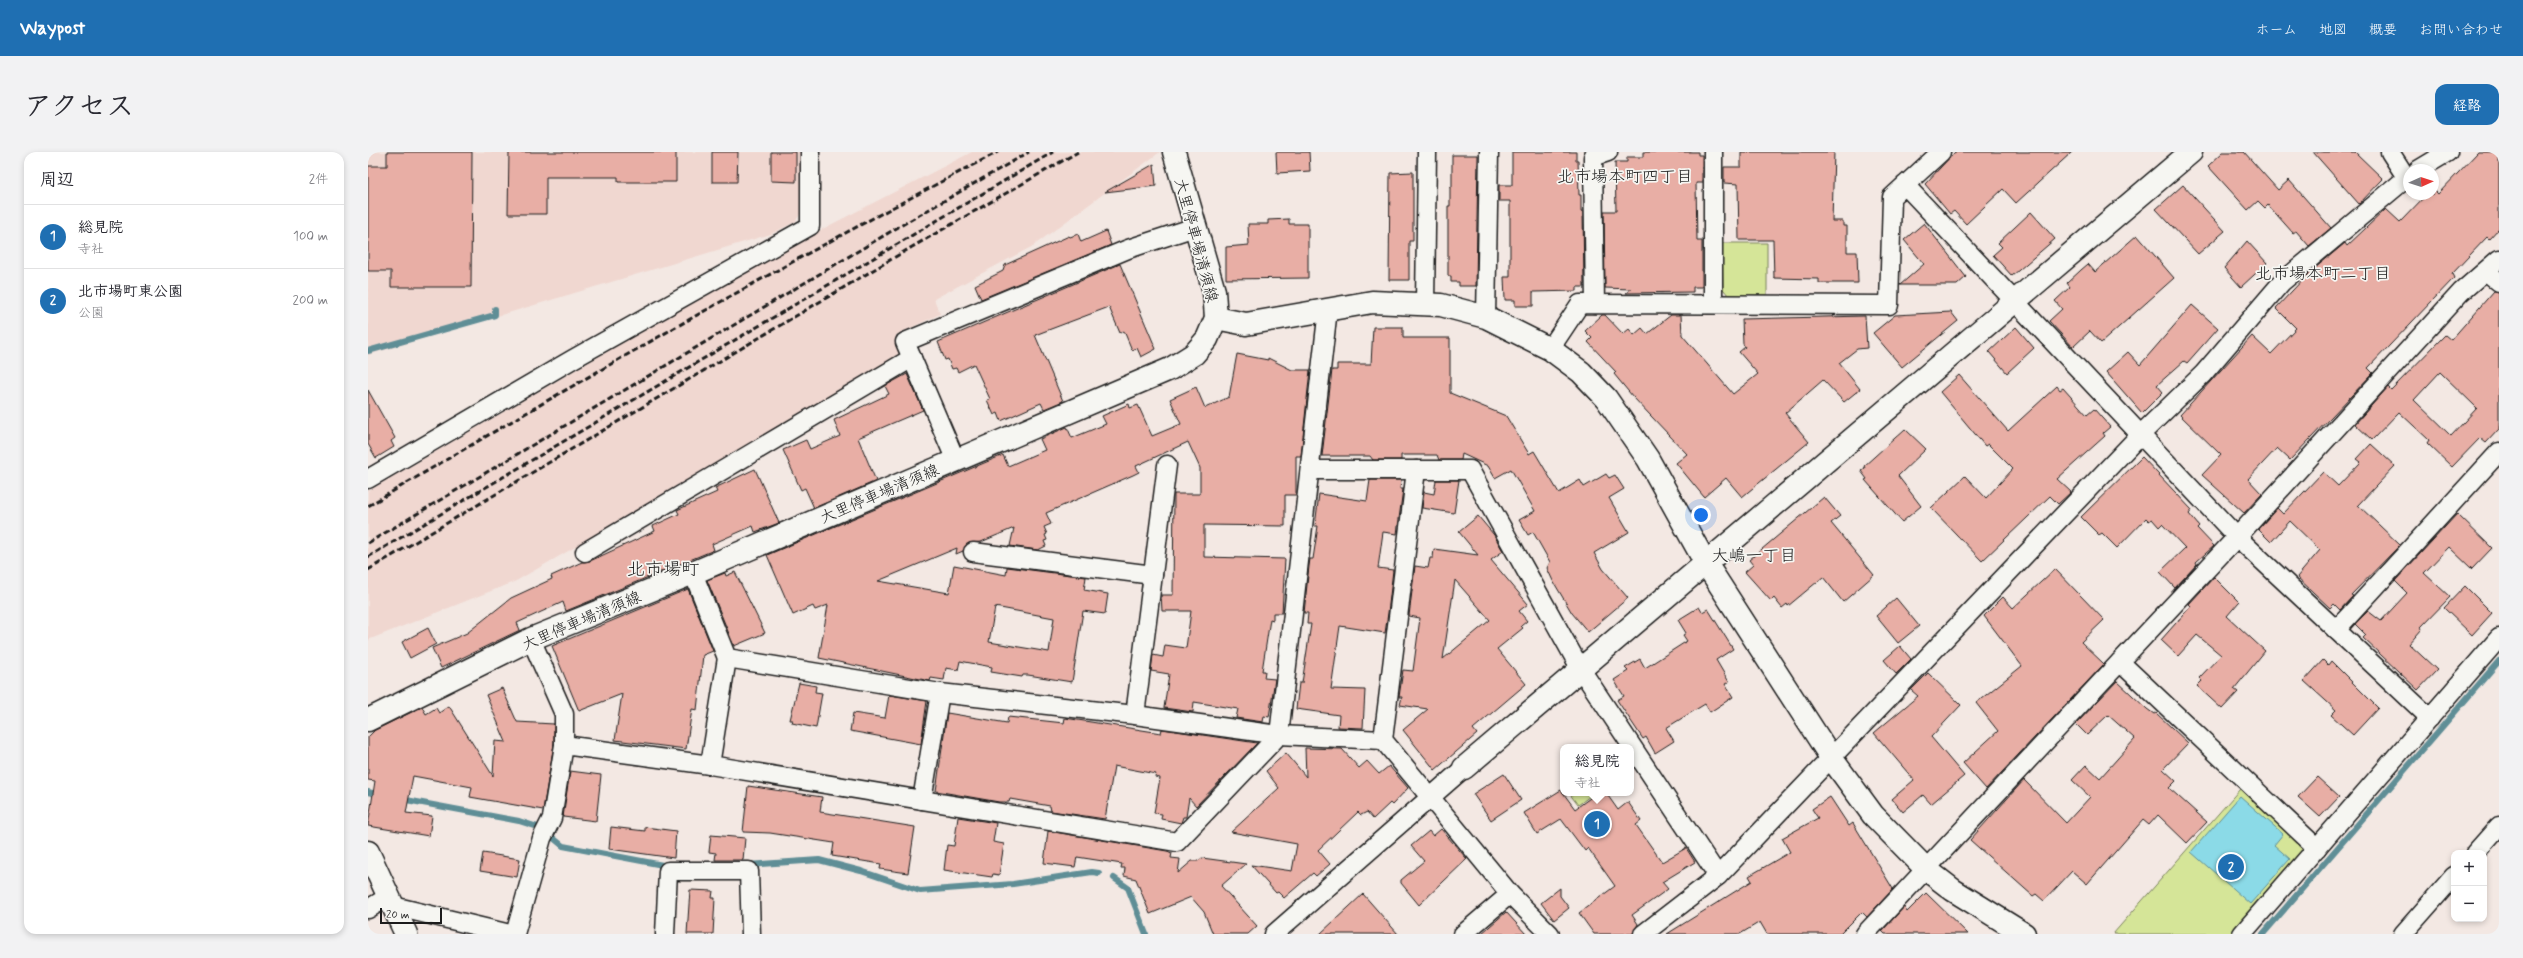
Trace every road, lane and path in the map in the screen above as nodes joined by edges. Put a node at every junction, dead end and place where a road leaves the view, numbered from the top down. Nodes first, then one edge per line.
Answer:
1 (810, 152) edge
2 (1174, 152) edge
3 (1427, 152) edge
4 (1489, 152) edge
5 (1608, 152) edge
6 (1713, 152) edge
7 (1941, 152) edge
8 (2191, 152) edge
9 (2390, 152) edge
10 (2448, 152) edge
11 (2428, 164) edge
12 (2403, 166) edge
13 (2403, 181) edge
14 (1906, 185) junction
15 (1196, 227) junction
16 (2499, 259) edge
17 (2493, 277) edge
18 (2014, 302) junction
19 (1425, 304) junction
20 (1595, 304) junction
21 (1713, 304) junction
22 (1328, 309) junction
23 (1486, 317) junction
24 (1216, 318) junction
25 (1550, 349) junction
26 (912, 358) junction
27 (2140, 435) junction
28 (2499, 452) edge
29 (956, 461) junction
30 (1167, 465) dead end
31 (1310, 470) junction
32 (1416, 470) junction
33 (368, 479) edge
34 (2237, 537) junction
35 (585, 552) dead end
36 (973, 552) dead end
37 (1705, 562) junction
38 (693, 573) junction
39 (1153, 575) junction
40 (2336, 630) junction
41 (2499, 638) edge
42 (531, 639) junction
43 (727, 658) junction
44 (2120, 662) junction
45 (1580, 668) junction
46 (940, 693) junction
47 (1136, 715) junction
48 (2430, 718) junction
49 (368, 720) edge
50 (1279, 735) junction
51 (1383, 740) junction
52 (1630, 744) edge
53 (564, 745) junction
54 (1634, 749) edge
55 (1832, 759) junction
56 (710, 765) junction
57 (1464, 768) joint
58 (1429, 798) junction
59 (922, 800) junction
60 (2499, 826) edge
61 (2317, 848) junction
62 (2478, 850) edge
63 (368, 852) edge
64 (1927, 870) junction
65 (1718, 876) junction
66 (2451, 879) edge
67 (1510, 894) junction
68 (383, 899) edge
69 (368, 908) edge
70 (406, 934) edge
71 (510, 934) edge
72 (515, 934) edge
73 (665, 934) edge
74 (751, 934) edge
75 (1274, 934) edge
76 (1463, 934) edge
77 (1550, 934) edge
78 (1643, 934) edge
79 (1866, 934) edge
80 (2024, 934) edge
81 (2242, 934) edge
82 (2403, 934) edge

1 - 33 street
2 - 15 street, 大里停車場清須線
3 - 19 street
4 - 23 street
5 - 20 street
6 - 21 street
7 - 14 street
8 - 18 street
9 - 12 street
10 - 11 street
13 - 27 street
14 - 18 street
14 - 21 street
15 - 24 street, 大里停車場清須線
15 - 26 street
16 - 17 street
17 - 34 street
18 - 27 street
18 - 37 street
19 - 22 street
19 - 23 street
20 - 21 street
20 - 25 street
22 - 24 street
22 - 31 street
23 - 25 street
24 - 29 street, 大里停車場清須線
25 - 37 street
26 - 29 street
26 - 35 street
27 - 34 street
27 - 55 street
28 - 40 street
29 - 38 street, 大里停車場清須線
30 - 39 street
31 - 32 street
31 - 50 street
32 - 45 street
32 - 51 street
34 - 40 street
34 - 44 street
36 - 39 street
37 - 45 street
37 - 55 street
38 - 42 street, 大里停車場清須線
38 - 43 street
39 - 47 street
40 - 48 street
41 - 48 street
42 - 49 street, 大里停車場清須線
42 - 53 street
43 - 46 street
43 - 56 street
44 - 61 street
44 - 64 street
45 - 52 street
45 - 57 street
46 - 47 street
46 - 59 street
47 - 50 street
48 - 61 street
50 - 51 street
50 - 59 street
51 - 58 street
53 - 56 street
53 - 72 street
54 - 65 street
55 - 64 street
55 - 65 street
56 - 59 street
57 - 58 street
58 - 67 street
58 - 75 street
60 - 62 street
61 - 81 street
63 - 68 street
64 - 79 street
64 - 80 street
65 - 78 street
66 - 82 street
67 - 76 street
67 - 77 street
68 - 69 street
68 - 70 street
68 - 71 street
73 - 74 street

